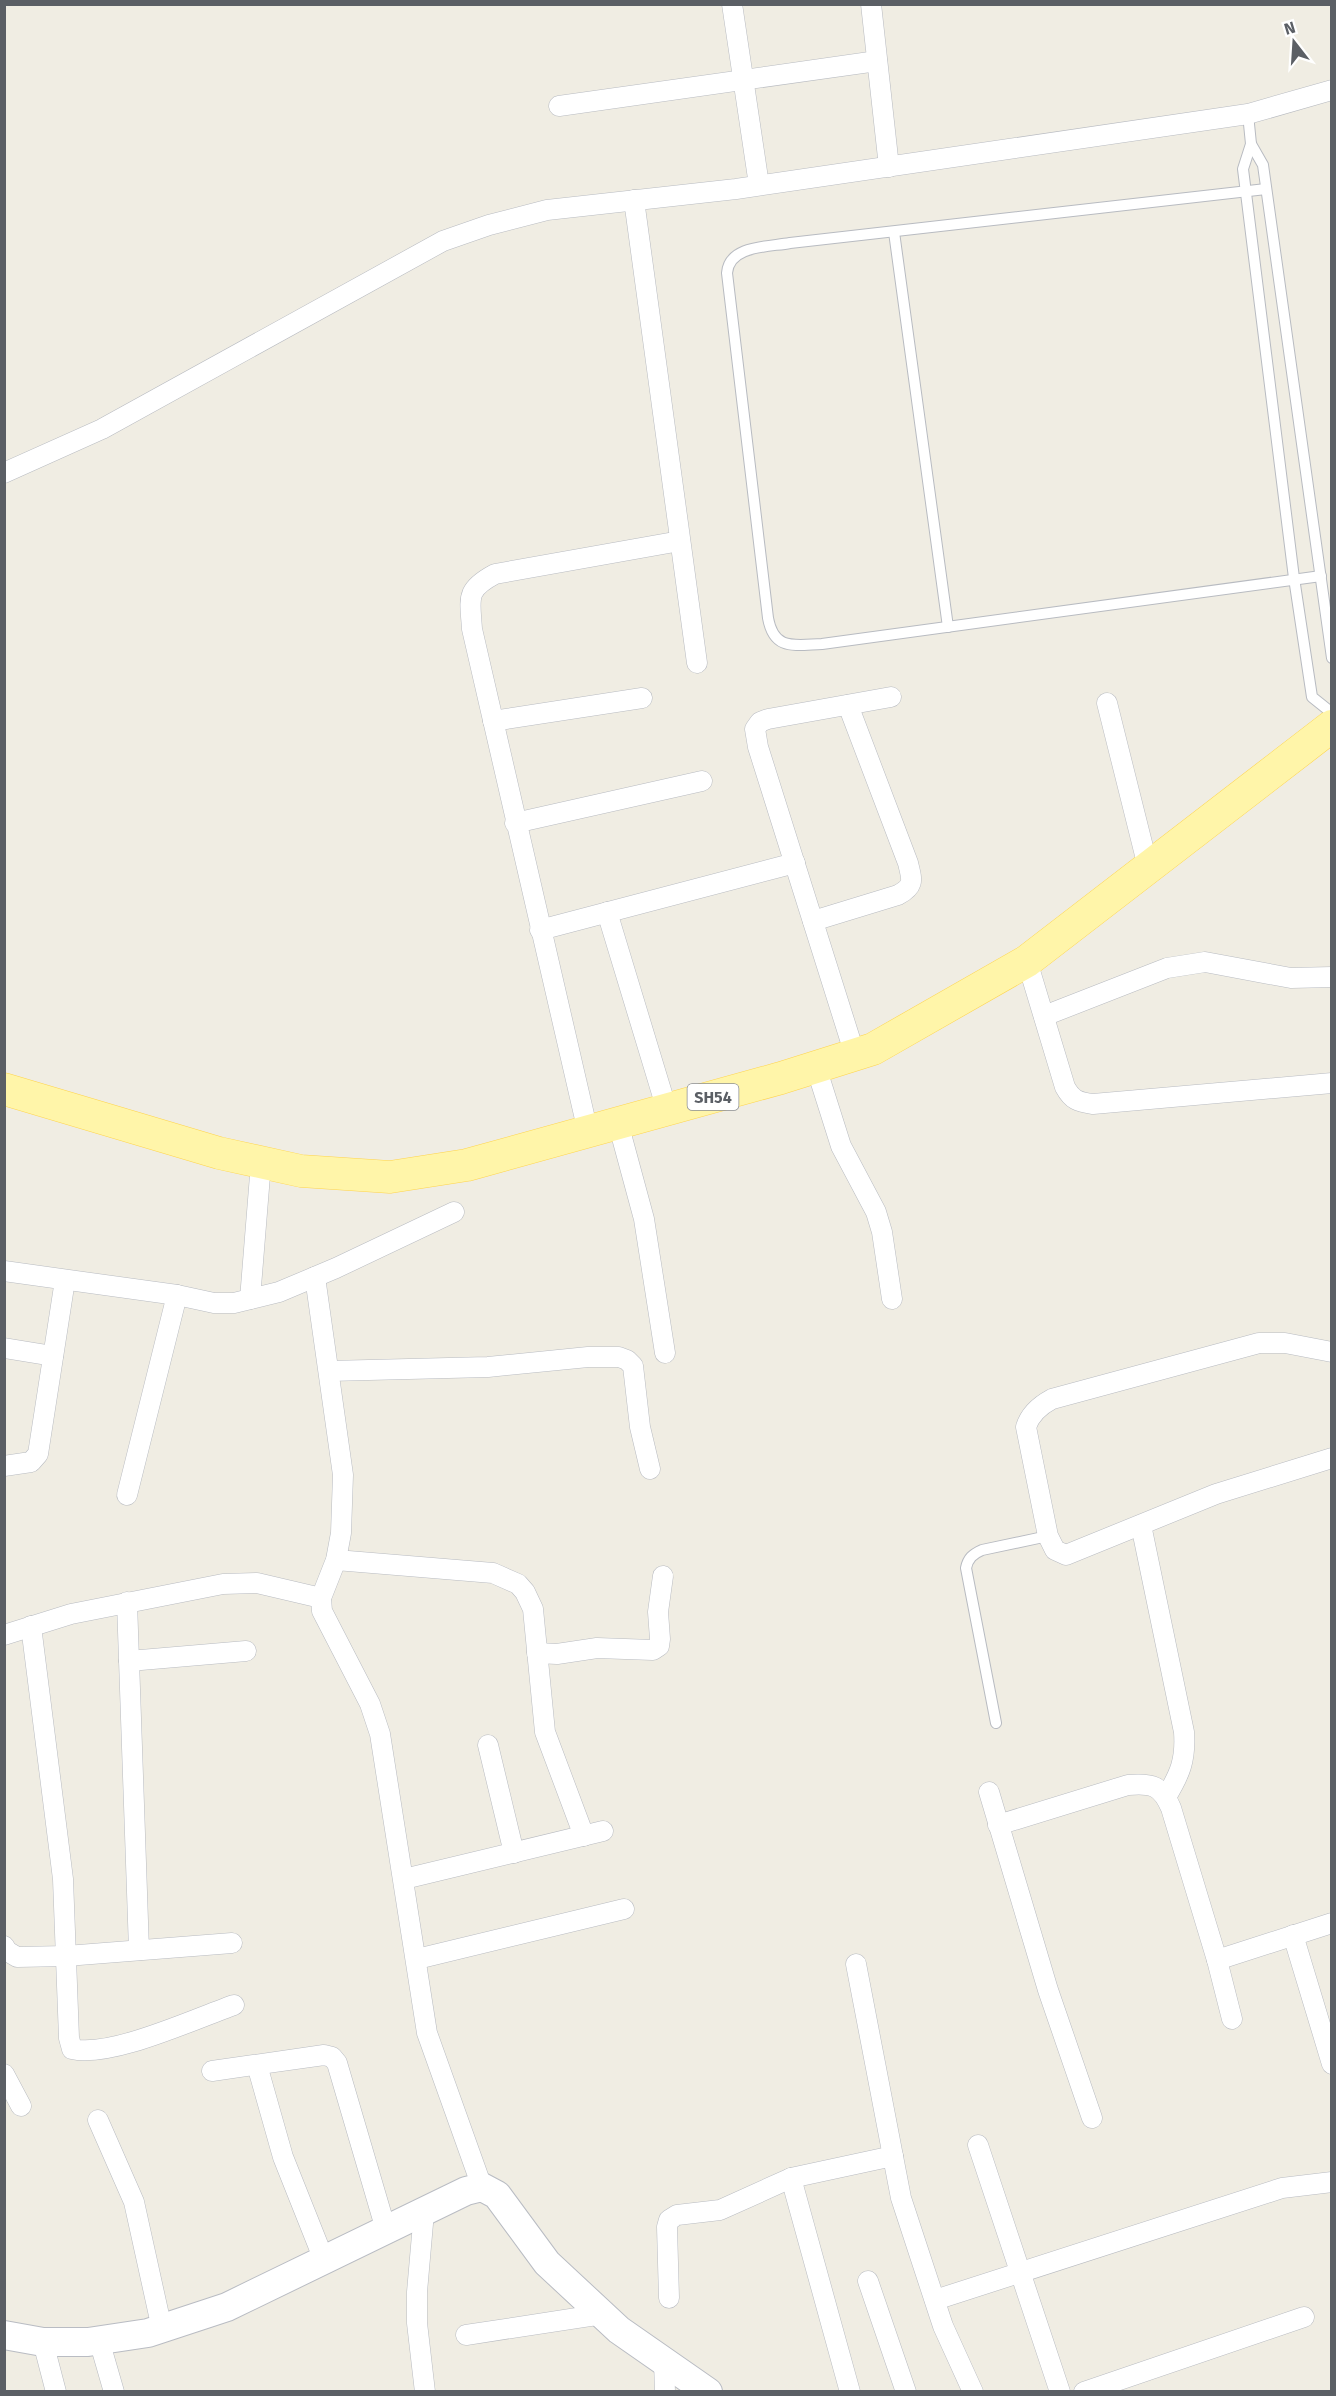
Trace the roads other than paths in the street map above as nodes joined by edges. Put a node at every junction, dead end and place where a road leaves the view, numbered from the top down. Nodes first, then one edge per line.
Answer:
1 (732, 4) edge
2 (871, 4) edge
3 (877, 61) junction
4 (742, 80) junction
5 (1332, 90) edge
6 (559, 106) dead end
7 (1248, 114) junction
8 (1251, 144) junction
9 (889, 167) junction
10 (759, 185) junction
11 (1266, 189) junction
12 (1245, 192) junction
13 (634, 200) junction
14 (894, 232) junction
15 (4, 473) edge
16 (680, 541) junction
17 (1321, 576) junction
18 (1294, 578) junction
19 (948, 627) junction
20 (1332, 658) edge
21 (697, 663) dead end
22 (891, 697) dead end
23 (642, 698) dead end
24 (1107, 703) dead end
25 (848, 705) junction
26 (493, 721) junction
27 (1330, 721) edge
28 (702, 781) dead end
29 (515, 823) junction
30 (795, 863) junction
31 (1148, 867) junction
32 (607, 912) junction
33 (813, 921) junction
34 (540, 930) junction
35 (1027, 961) junction
36 (1332, 977) edge
37 (1044, 1016) junction
38 (855, 1055) junction
39 (816, 1067) junction
40 (1332, 1083) edge
41 (4, 1089) edge
42 (667, 1110) junction
43 (618, 1124) junction
44 (588, 1132) junction
45 (261, 1162) junction
46 (454, 1212) dead end
47 (4, 1270) edge
48 (315, 1277) junction
49 (65, 1280) junction
50 (177, 1295) junction
51 (250, 1299) junction
52 (892, 1299) dead end
53 (4, 1348) edge
54 (1332, 1352) edge
55 (665, 1353) dead end
56 (53, 1356) junction
57 (329, 1371) junction
58 (1332, 1458) edge
59 (4, 1466) edge
60 (650, 1469) dead end
61 (127, 1495) dead end
62 (1141, 1525) junction
63 (1048, 1536) junction
64 (336, 1560) junction
65 (663, 1576) dead end
66 (321, 1598) junction
67 (127, 1602) junction
68 (31, 1626) junction
69 (4, 1635) edge
70 (246, 1651) dead end
71 (537, 1653) junction
72 (129, 1661) junction
73 (996, 1723) dead end
74 (488, 1745) dead end
75 (989, 1792) dead end
76 (1166, 1797) junction
77 (998, 1825) junction
78 (514, 1853) junction
79 (404, 1879) junction
80 (624, 1909) dead end
81 (1332, 1923) edge
82 (1293, 1935) junction
83 (232, 1943) dead end
84 (4, 1946) edge
85 (139, 1950) junction
86 (66, 1956) junction
87 (417, 1959) junction
88 (1217, 1960) junction
89 (856, 1964) dead end
90 (234, 2005) dead end
91 (1232, 2019) dead end
92 (1332, 2064) edge
93 (257, 2065) junction
94 (212, 2072) dead end
95 (4, 2074) edge
96 (21, 2106) dead end
97 (1092, 2118) dead end
98 (98, 2120) dead end
99 (978, 2145) dead end
100 (893, 2156) junction
101 (790, 2178) junction
102 (1313, 2184) edge
103 (482, 2187) junction
104 (424, 2212) junction
105 (386, 2230) junction
106 (324, 2260) junction
107 (1020, 2273) junction
108 (868, 2280) dead end
109 (669, 2298) dead end
110 (935, 2300) junction
111 (603, 2314) junction
112 (1304, 2317) dead end
113 (162, 2329) junction
114 (4, 2335) edge
115 (466, 2335) dead end
116 (99, 2340) junction
117 (44, 2342) junction
118 (664, 2361) junction
119 (56, 2391) edge
120 (114, 2391) edge
121 (425, 2391) edge
122 (665, 2391) edge
123 (708, 2391) edge
124 (850, 2391) edge
125 (906, 2391) edge
126 (973, 2391) edge
127 (1060, 2391) edge
128 (1084, 2391) edge

1 - 4 street
2 - 3 street
3 - 4 street
3 - 9 street
4 - 6 street
4 - 10 street
5 - 7 street
7 - 8 lane
7 - 9 street
8 - 11 lane
8 - 12 lane
9 - 10 street
10 - 13 street
11 - 12 lane
11 - 17 lane
12 - 14 lane
12 - 18 lane
13 - 15 street
13 - 16 street
14 - 19 lane
14 - 19 lane
16 - 21 street
16 - 26 street
17 - 18 lane
17 - 20 lane
18 - 19 lane
18 - 27 lane
22 - 25 street
23 - 26 street
24 - 31 street
25 - 30 street
25 - 33 street
26 - 29 street
27 - 31 main road, SH54
28 - 29 street
29 - 34 street
30 - 32 street
30 - 33 street
31 - 35 main road, SH54
32 - 34 street
32 - 42 street
33 - 38 street
34 - 44 street
35 - 37 street
35 - 38 main road, SH54
36 - 37 street
37 - 40 street
38 - 39 main road, SH54
39 - 42 main road, SH54
39 - 52 street
41 - 45 main road, SH54
42 - 43 main road, SH54
43 - 44 main road, SH54
43 - 55 street
44 - 45 main road, SH54
45 - 51 street
46 - 48 street
47 - 49 street
48 - 51 street
48 - 57 street
49 - 50 street
49 - 56 street
50 - 51 street
50 - 61 street
53 - 56 street
54 - 63 street
56 - 59 street
57 - 60 street
57 - 64 street
58 - 62 street
62 - 63 street
62 - 76 street
63 - 73 lane
64 - 66 street
64 - 71 street
65 - 71 street
66 - 67 street
66 - 79 street
67 - 68 street
67 - 72 street
68 - 69 street
68 - 86 street
70 - 72 street
71 - 78 street
72 - 85 street
74 - 78 street
75 - 77 street
76 - 77 street
76 - 88 street
77 - 97 street
78 - 79 street
79 - 87 street
80 - 87 street
81 - 82 street
82 - 88 street
82 - 92 street
83 - 85 street
84 - 86 street
85 - 86 street
86 - 90 street
87 - 103 street
88 - 91 street
89 - 100 street
93 - 94 street
93 - 105 street
93 - 106 street
95 - 96 street
98 - 113 street
99 - 107 street
100 - 101 street
100 - 110 street
101 - 109 street
101 - 124 street
102 - 107 street
103 - 104 street
103 - 111 street
104 - 105 street
104 - 121 street
105 - 106 street
106 - 113 street
107 - 110 street
107 - 127 street
108 - 125 street
110 - 126 street
111 - 115 street
111 - 118 street
112 - 128 street
113 - 116 street
114 - 117 street
116 - 117 street
116 - 120 street
117 - 119 street
118 - 122 street
118 - 123 street

